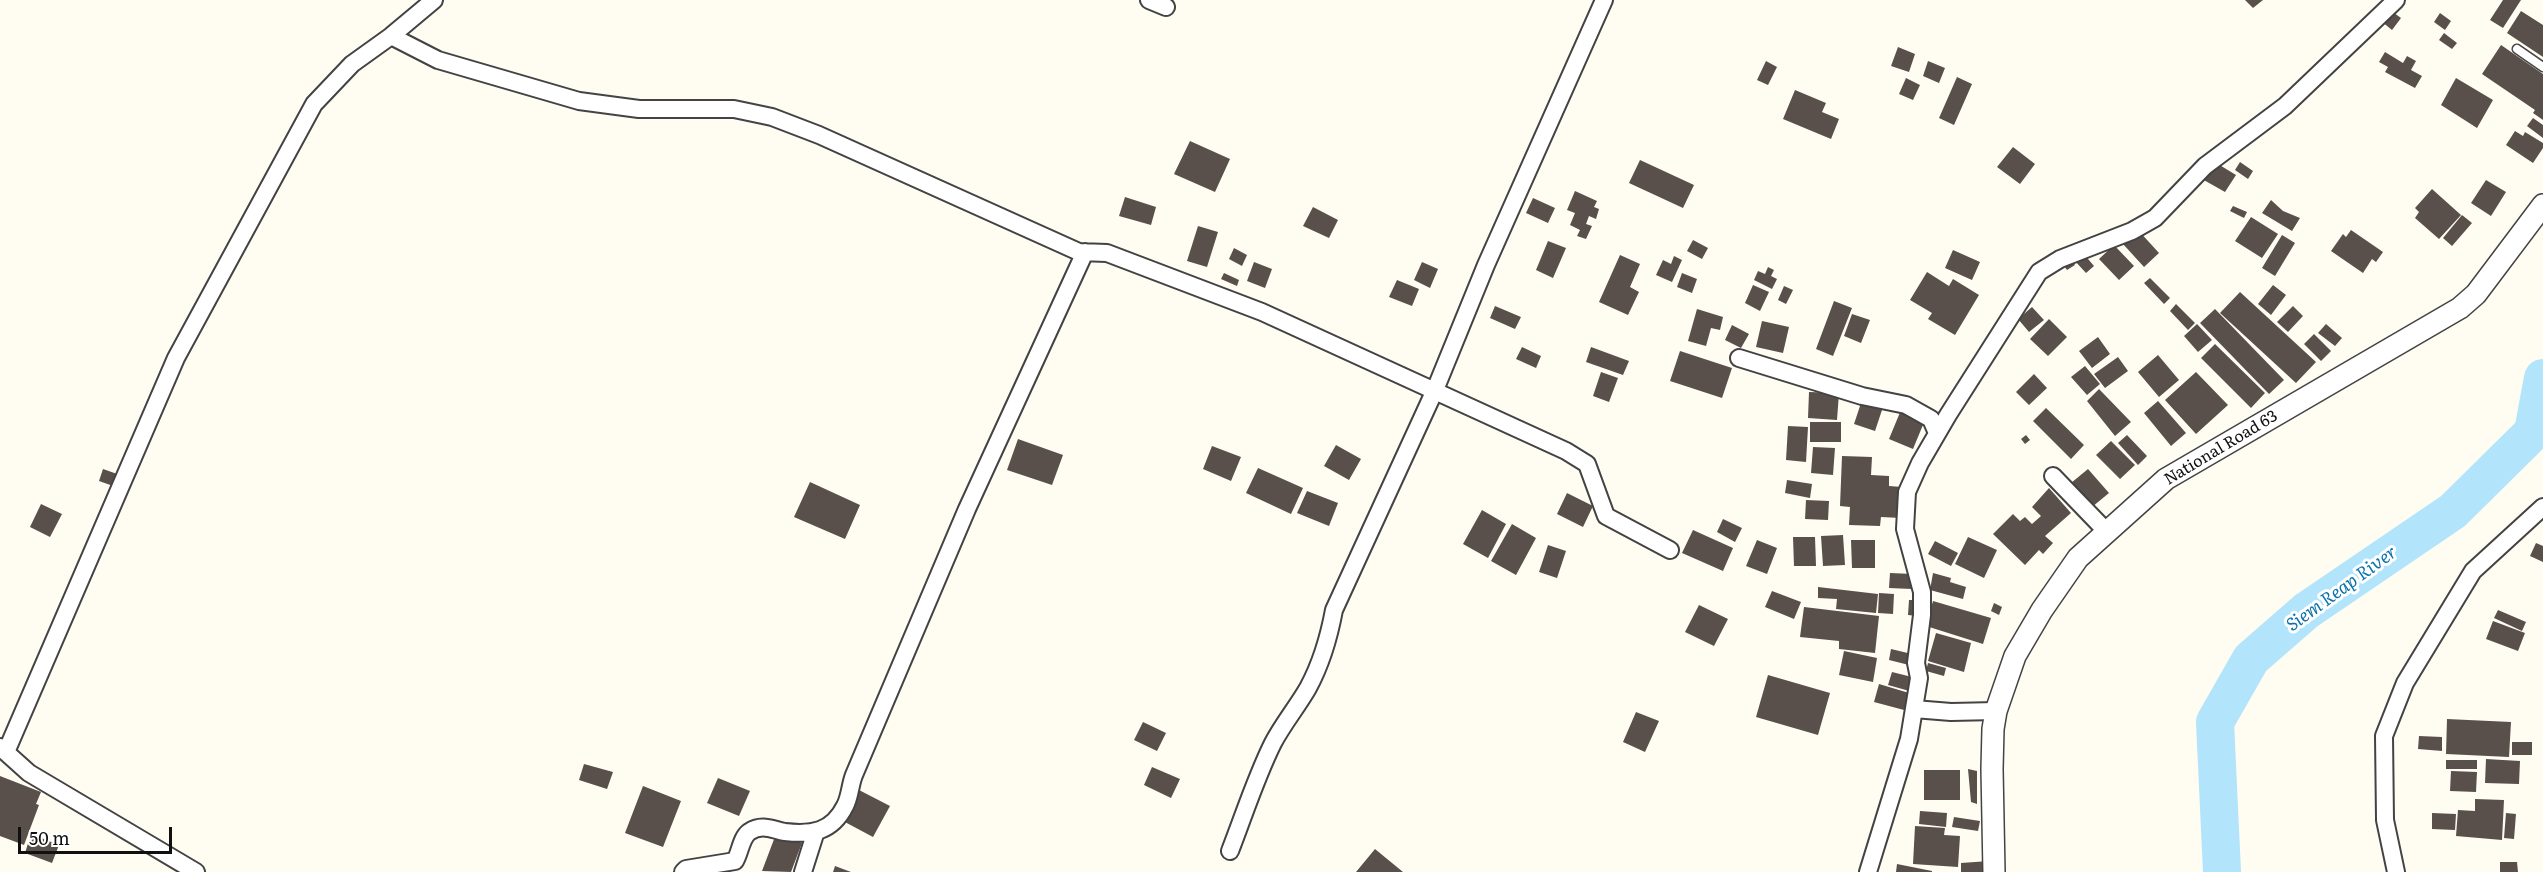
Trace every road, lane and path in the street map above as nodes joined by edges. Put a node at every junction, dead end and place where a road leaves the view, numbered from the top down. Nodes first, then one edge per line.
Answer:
1 (434, 0) edge
2 (1149, 0) edge
3 (1604, 0) edge
4 (2396, 0) edge
5 (1166, 7) dead end
6 (391, 36) junction
7 (2517, 49) dead end
8 (2543, 67) edge
9 (2543, 205) edge
10 (1085, 252) junction
11 (1739, 358) dead end
12 (1435, 390) junction
13 (1937, 433) junction
14 (2053, 476) dead end
15 (2543, 507) edge
16 (2107, 532) junction
17 (1670, 550) dead end
18 (1914, 709) junction
19 (1996, 711) junction
20 (3, 750) edge
21 (816, 831) junction
22 (1230, 851) dead end
23 (196, 872) edge
24 (683, 872) edge
25 (803, 872) edge
26 (1868, 872) edge
27 (1994, 872) edge
28 (2396, 872) edge

1 - 6 street
2 - 5 street
3 - 12 street
4 - 13 street
6 - 10 street
6 - 20 street
7 - 8 lane
9 - 16 street, National Road 63
10 - 12 street
10 - 21 street
11 - 13 street
12 - 17 street
12 - 22 street
13 - 18 street
14 - 16 street
15 - 28 street
16 - 19 street, National Road 63
18 - 19 street
18 - 26 street
19 - 27 street, National Road 63
20 - 23 street
21 - 24 street
21 - 25 street

